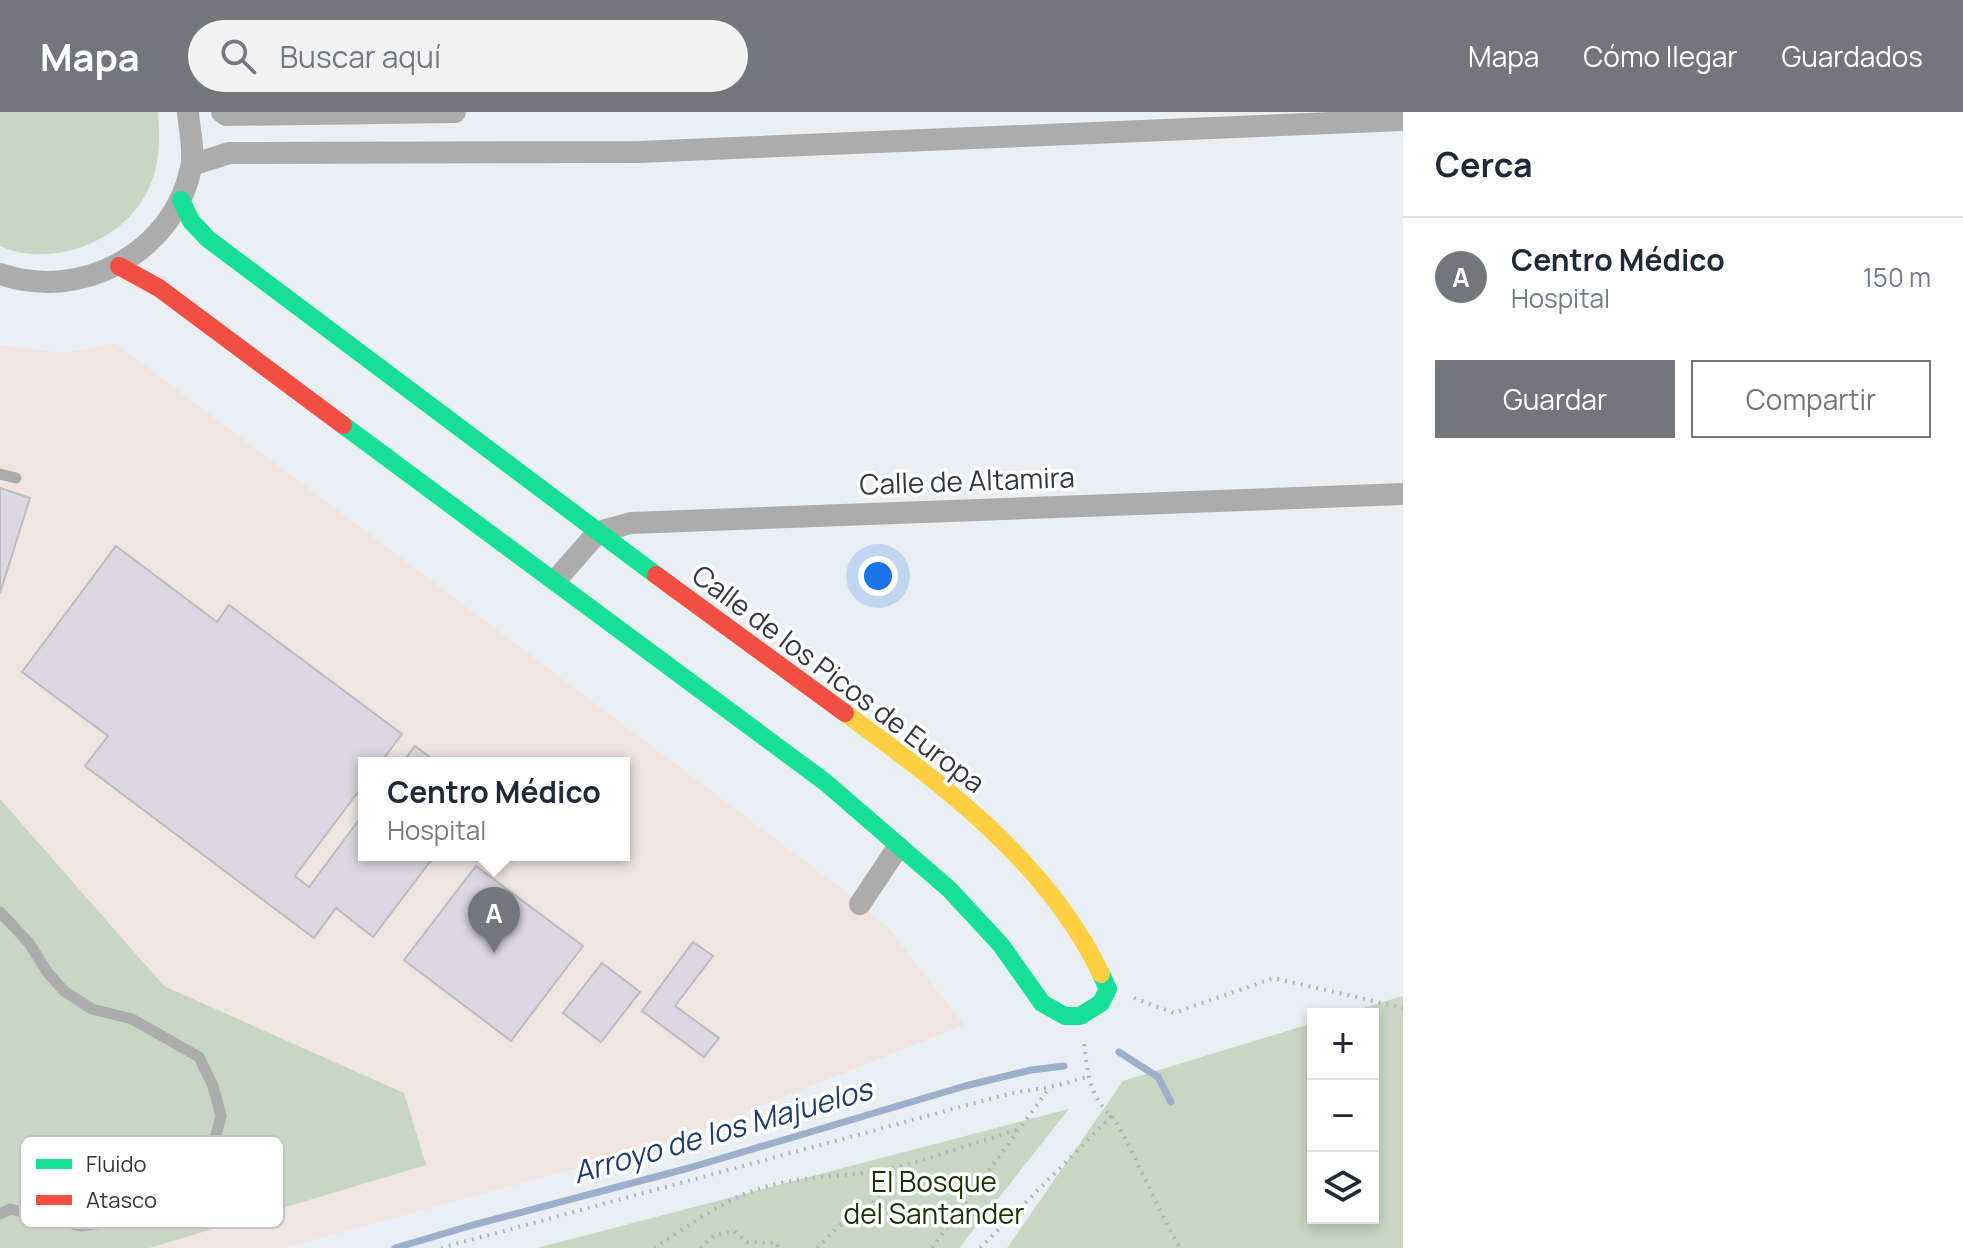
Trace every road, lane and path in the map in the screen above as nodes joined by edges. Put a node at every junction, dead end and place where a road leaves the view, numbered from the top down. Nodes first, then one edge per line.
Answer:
1 (188, 112) edge
2 (222, 112) edge
3 (455, 112) edge
4 (1403, 120) edge
5 (192, 165) junction
6 (181, 200) junction
7 (119, 266) junction
8 (0, 274) edge
9 (0, 474) edge
10 (16, 478) dead end
11 (1403, 494) edge
12 (598, 532) junction
13 (556, 580) junction
14 (898, 847) junction
15 (860, 904) dead end
16 (0, 912) edge
17 (1108, 989) junction
18 (1403, 1008) edge
19 (1080, 1016) junction
20 (1088, 1077) junction
21 (1050, 1087) junction
22 (1112, 1116) junction
23 (1021, 1129) junction
24 (215, 1136) edge
25 (894, 1168) junction
26 (20, 1211) edge
27 (0, 1214) edge
28 (441, 1248) edge
29 (654, 1248) edge
30 (700, 1248) edge
31 (778, 1248) edge
32 (817, 1248) edge
33 (932, 1248) edge
34 (980, 1248) edge
35 (1180, 1248) edge

1 - 5 street
2 - 3 street
4 - 5 street
5 - 6 street
6 - 7 street
6 - 12 street, Calle de los Picos de Europa
7 - 8 street
7 - 13 street
9 - 10 lane
11 - 12 street, Calle de Altamira
12 - 13 street
12 - 17 street, Calle de los Picos de Europa
13 - 14 street
14 - 15 street
14 - 19 street
16 - 24 lane
17 - 18 path
17 - 19 street
19 - 20 path
20 - 21 path
20 - 22 path
21 - 23 path
21 - 28 path
22 - 34 path
22 - 35 path
23 - 25 path
23 - 33 path
25 - 29 path
25 - 32 path
26 - 27 lane
30 - 31 path

